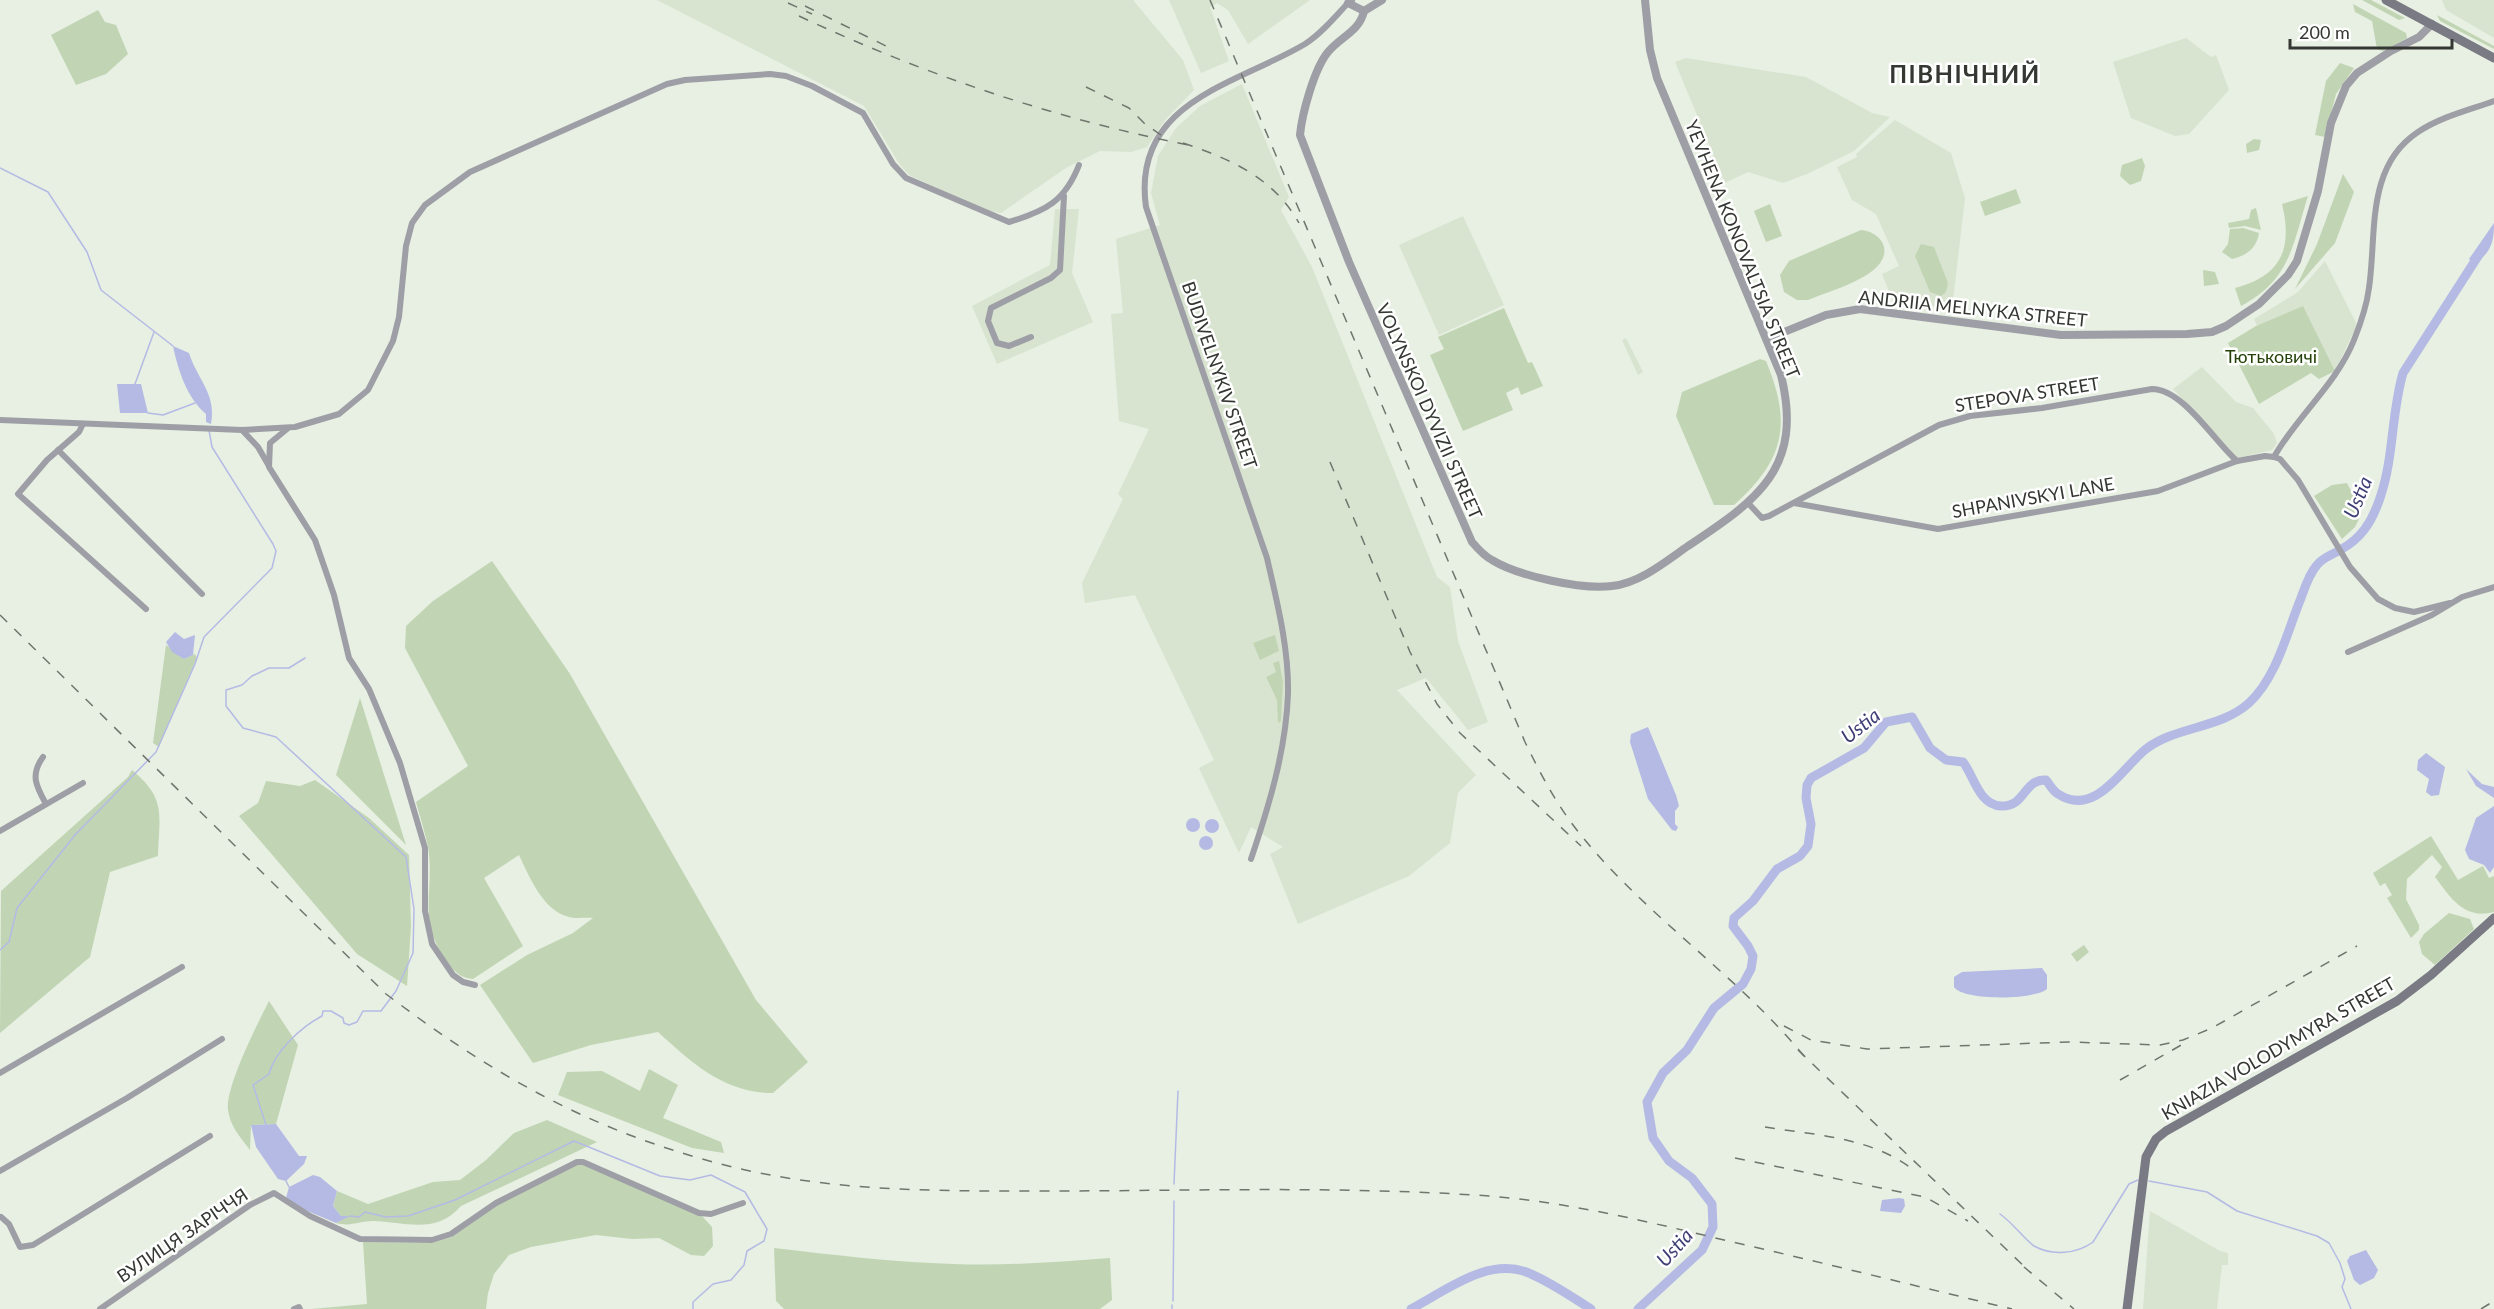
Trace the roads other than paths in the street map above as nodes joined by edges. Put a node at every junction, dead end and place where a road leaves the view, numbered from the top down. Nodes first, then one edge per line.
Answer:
1 (1382, 0) edge
2 (1645, 0) edge
3 (2386, 0) edge
4 (1350, 2) edge
5 (1364, 11) junction
6 (2432, 24) junction
7 (2494, 58) edge
8 (2494, 101) edge
9 (1079, 165) dead end
10 (1064, 196) junction
11 (1031, 337) dead end
12 (1767, 339) junction
13 (0, 420) edge
14 (83, 424) junction
15 (290, 428) junction
16 (242, 430) junction
17 (58, 450) junction
18 (2274, 457) junction
19 (2237, 460) junction
20 (270, 466) junction
21 (1794, 503) junction
22 (1749, 504) junction
23 (2494, 587) edge
24 (202, 594) dead end
25 (2450, 603) junction
26 (146, 609) dead end
27 (2348, 652) dead end
28 (43, 757) dead end
29 (82, 783) dead end
30 (46, 804) junction
31 (0, 831) edge
32 (1251, 859) dead end
33 (2494, 918) edge
34 (182, 966) dead end
35 (475, 985) dead end
36 (222, 1039) dead end
37 (0, 1073) edge
38 (210, 1136) dead end
39 (0, 1171) edge
40 (743, 1203) dead end
41 (0, 1216) edge
42 (100, 1309) edge
43 (294, 1309) edge
44 (300, 1309) edge
45 (2127, 1309) edge

1 - 5 street
2 - 12 street, YEVHENA KONOVALTSIA STREET
3 - 6 main road
4 - 5 street
4 - 32 street, BUDIVELNYKIV STREET
5 - 22 street, VOLYNSKOI DYVIZII STREET
6 - 7 main road
6 - 12 street, ANDRIIA MELNYKA STREET
8 - 18 street
9 - 10 street
10 - 11 street
10 - 15 street
12 - 22 street, YEVHENA KONOVALTSIA STREET
13 - 14 street
14 - 16 street
14 - 17 street
15 - 16 street
15 - 20 street
16 - 20 street
17 - 24 street
17 - 26 street
18 - 19 street, SHPANIVSKYI LANE
18 - 25 street
19 - 21 street, SHPANIVSKYI LANE
19 - 21 street, STEPOVA STREET
20 - 35 street
21 - 22 street, STEPOVA STREET
23 - 25 street
25 - 27 street
28 - 30 street
29 - 30 street
30 - 31 street
33 - 45 main road, KNIAZIA VOLODYMYRA STREET
34 - 37 street
36 - 39 street
38 - 41 street
40 - 42 street, ВУЛИЦЯ ЗАРІЧЧЯ
43 - 44 street

